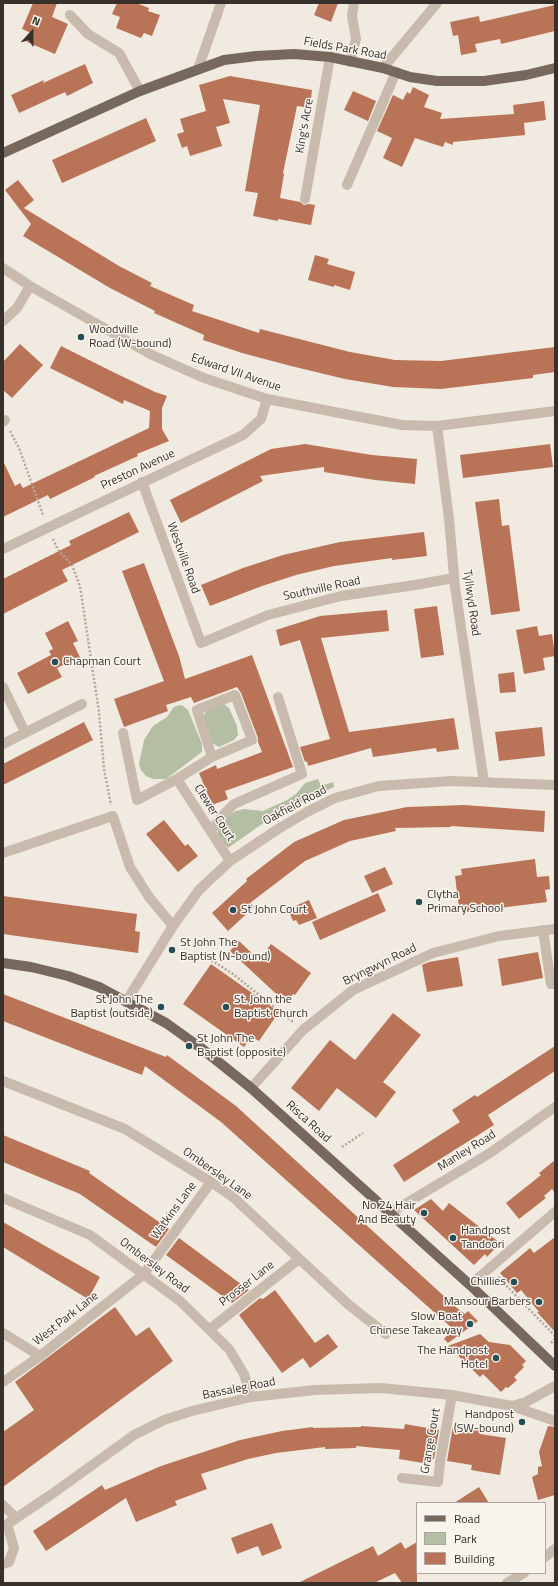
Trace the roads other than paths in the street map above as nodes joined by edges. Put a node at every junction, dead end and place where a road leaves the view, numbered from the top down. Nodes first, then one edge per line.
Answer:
1 (221, 3) edge
2 (354, 3) edge
3 (437, 3) edge
4 (70, 15) dead end
5 (330, 57) junction
6 (350, 62) junction
7 (383, 68) junction
8 (555, 68) edge
9 (198, 69) junction
10 (396, 72) junction
11 (140, 91) junction
12 (3, 153) edge
13 (347, 185) dead end
14 (305, 199) dead end
15 (3, 268) edge
16 (30, 286) junction
17 (3, 321) edge
18 (267, 399) junction
19 (555, 411) edge
20 (437, 426) junction
21 (142, 482) junction
22 (3, 549) edge
23 (454, 578) junction
24 (201, 643) joint
25 (3, 687) edge
26 (278, 697) dead end
27 (82, 704) dead end
28 (25, 732) junction
29 (123, 733) dead end
30 (3, 744) edge
31 (212, 757) junction
32 (177, 779) junction
33 (484, 782) junction
34 (555, 785) edge
35 (211, 831) junction
36 (3, 853) edge
37 (230, 861) junction
38 (173, 926) junction
39 (555, 929) edge
40 (543, 930) junction
41 (3, 963) edge
42 (555, 984) edge
43 (126, 1002) junction
44 (3, 1081) edge
45 (251, 1088) junction
46 (555, 1107) edge
47 (211, 1182) junction
48 (3, 1198) edge
49 (555, 1212) edge
50 (390, 1213) junction
51 (299, 1259) junction
52 (144, 1274) junction
53 (470, 1285) junction
54 (210, 1329) junction
55 (3, 1333) edge
56 (386, 1334) dead end
57 (40, 1356) junction
58 (555, 1366) edge
59 (3, 1382) edge
60 (554, 1389) edge
61 (452, 1395) junction
62 (251, 1397) junction
63 (512, 1406) junction
64 (555, 1420) edge
65 (402, 1478) dead end
66 (3, 1505) edge
67 (16, 1518) junction
68 (5, 1525) edge
69 (555, 1549) edge
70 (546, 1556) edge
71 (3, 1564) edge
72 (523, 1574) edge
73 (507, 1583) edge

1 - 9 street
2 - 6 street
3 - 7 street
4 - 11 street
5 - 6 main road, Fields Park Road
5 - 9 main road, Fields Park Road
5 - 14 street, King's Acre
6 - 7 main road, Fields Park Road
7 - 10 main road, Fields Park Road
8 - 10 main road, Fields Park Road
9 - 11 main road, Fields Park Road
10 - 13 street
11 - 12 main road, Fields Park Road
15 - 16 street, Edward VII Avenue
16 - 17 street
16 - 18 street, Edward VII Avenue
18 - 20 street, Edward VII Avenue
18 - 21 street, Preston Avenue
19 - 20 street, Edward VII Avenue
20 - 23 street, Tyllwyd Road
21 - 22 street, Preston Avenue
21 - 24 street, Westville Road
23 - 24 street, Southville Road
23 - 33 street, Tyllwyd Road
25 - 28 street
26 - 35 street
27 - 28 street
28 - 30 street
29 - 32 street, Clewer Court
31 - 31 street, Clewer Court
31 - 32 street, Clewer Court
32 - 35 street, Clewer Court
33 - 34 street, Oakfield Road
33 - 37 street, Oakfield Road
35 - 37 street, Clewer Court
36 - 38 street
37 - 38 street, Oakfield Road
38 - 43 street, Oakfield Road
39 - 40 street, Bryngwyn Road
40 - 42 street
40 - 45 street, Bryngwyn Road
41 - 43 main road, Risca Road
43 - 45 main road, Risca Road
44 - 47 street, Ombersley Lane
45 - 50 main road, Risca Road
46 - 50 street, Manley Road
47 - 51 street, Ombersley Lane
47 - 52 street, Watkins Lane
48 - 52 street, Ombersley Road
49 - 53 street
50 - 53 main road, Risca Road
51 - 54 street, Prosser Lane
51 - 56 street, Ombersley Lane
52 - 54 street, Ombersley Road
52 - 57 street, West Park Lane
53 - 58 main road, Risca Road
54 - 62 street, Ombersley Road
55 - 57 street
57 - 59 street, West Park Lane
60 - 63 street, Bassaleg Road
61 - 62 street, Bassaleg Road
61 - 63 street, Bassaleg Road
61 - 65 street, Grange Court
62 - 67 street, Bassaleg Road
63 - 64 street, Bassaleg Road
66 - 67 street
67 - 68 street, Bassaleg Road
68 - 71 street
69 - 70 street
72 - 73 street

